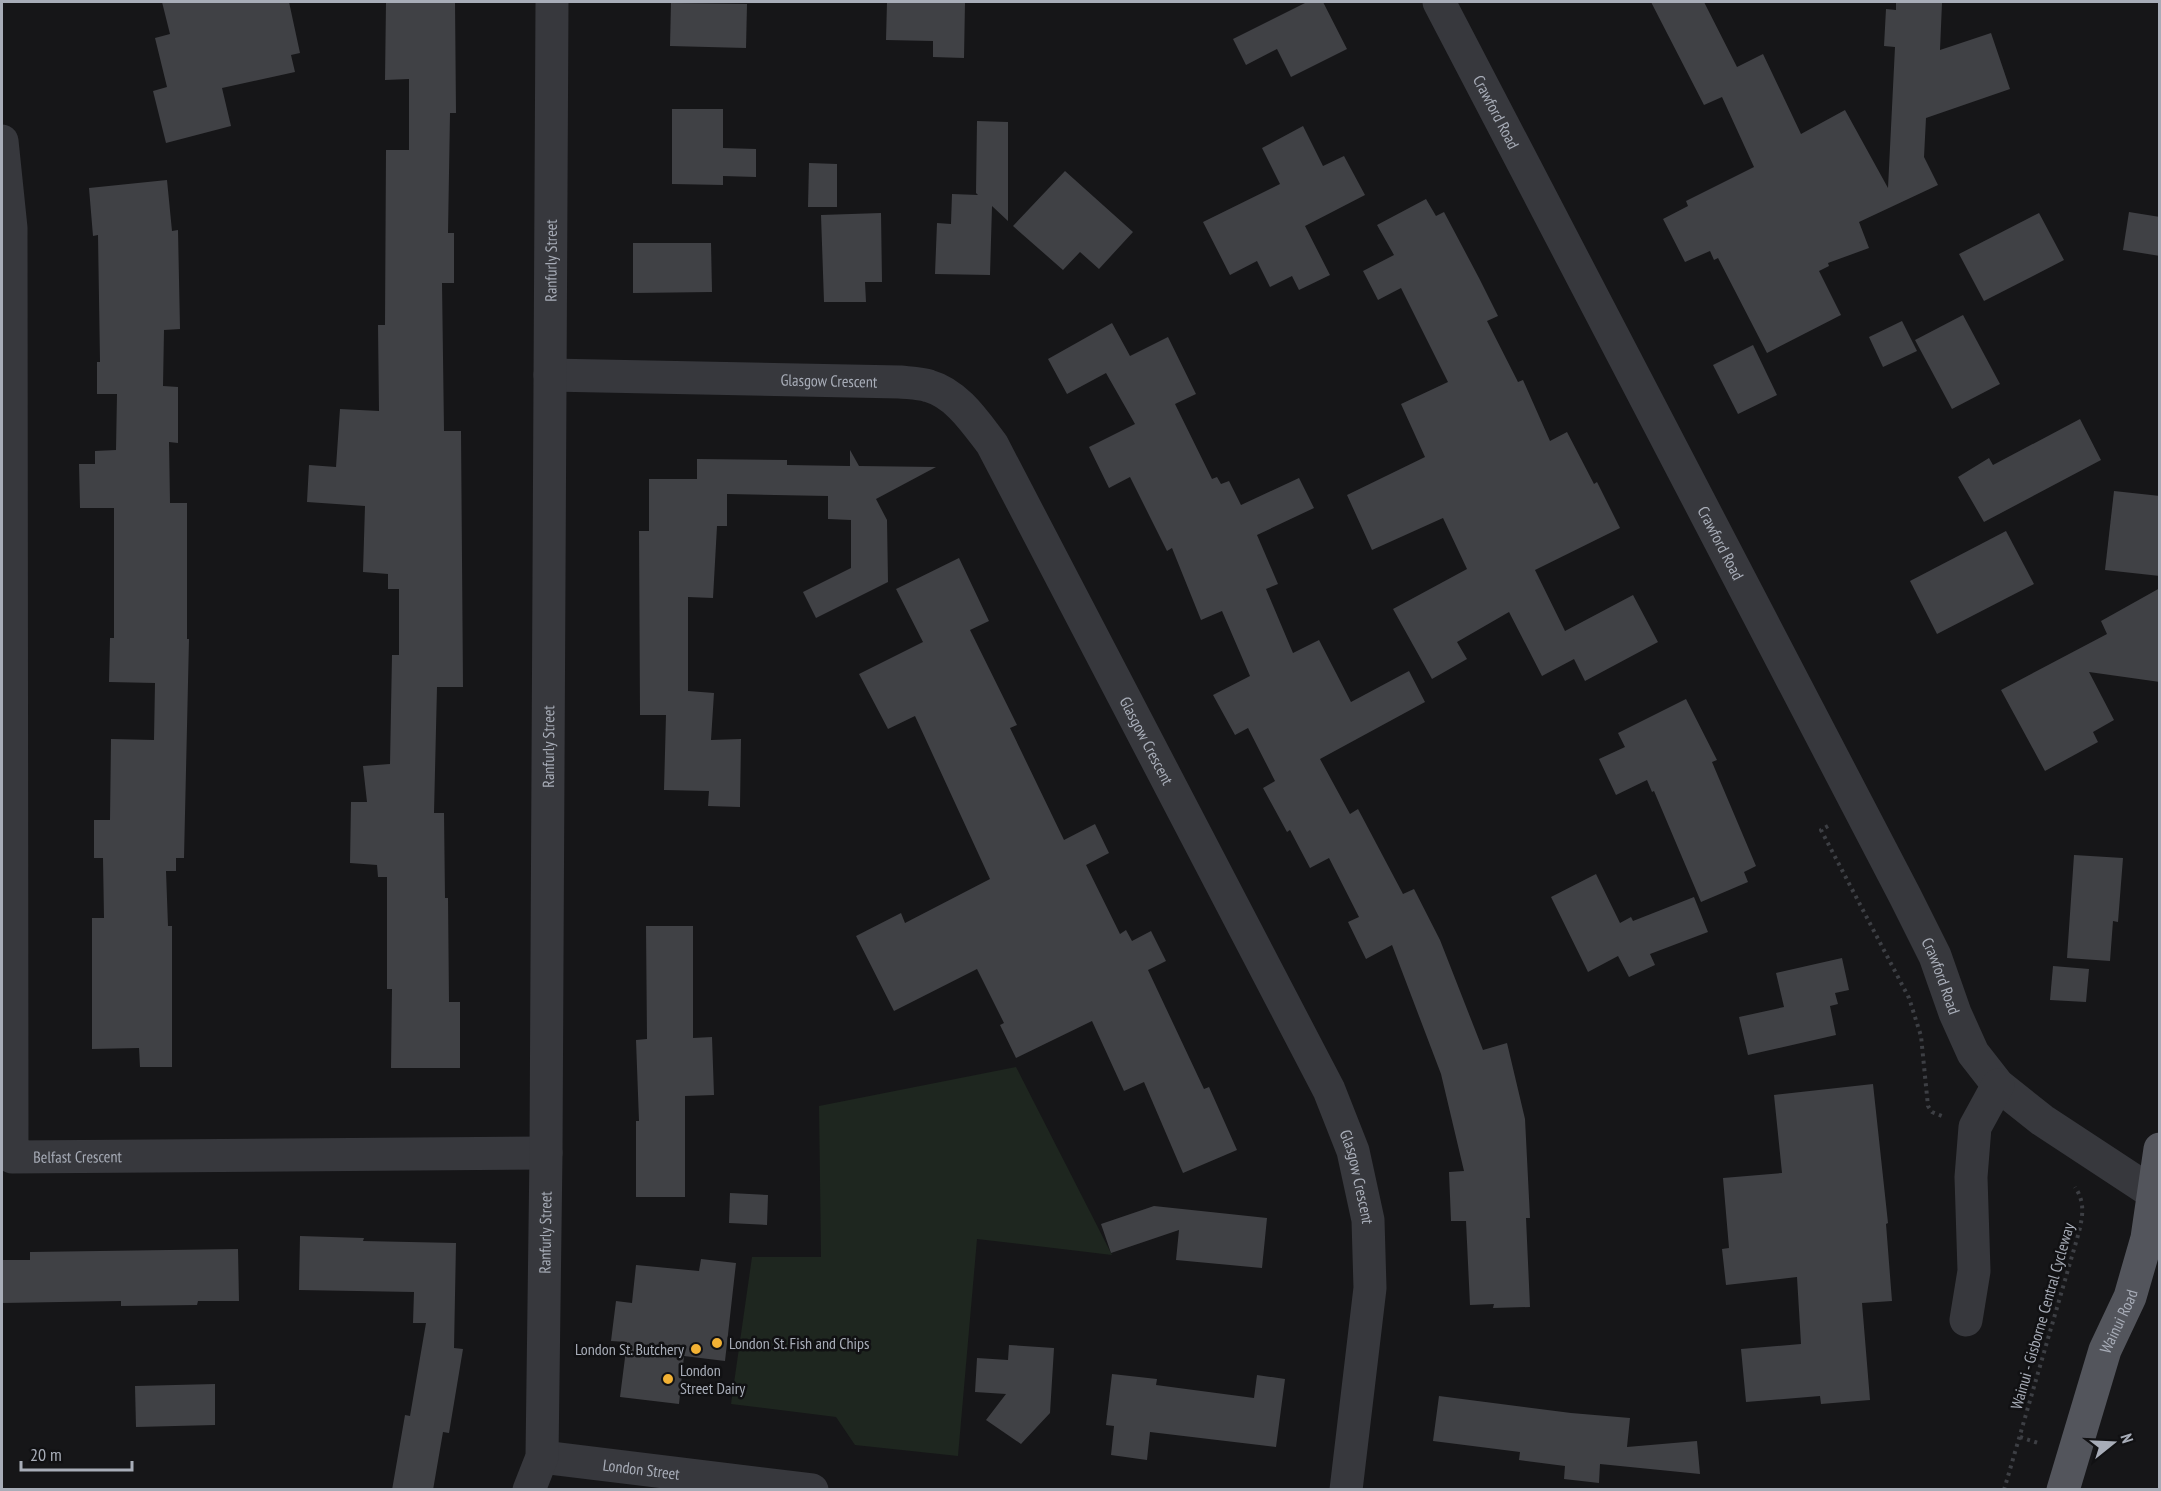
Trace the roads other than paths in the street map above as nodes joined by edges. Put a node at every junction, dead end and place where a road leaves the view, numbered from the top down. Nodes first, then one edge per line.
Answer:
1 (552, 2) edge
2 (1439, 2) edge
3 (2, 141) edge
4 (550, 375) junction
5 (1998, 1085) junction
6 (2160, 1149) edge
7 (546, 1153) junction
8 (2153, 1193) junction
9 (1966, 1320) dead end
10 (542, 1457) junction
11 (529, 1490) edge
12 (812, 1490) edge
13 (1346, 1490) edge
14 (2063, 1490) edge

1 - 4 street, Ranfurly Street
2 - 5 street, Crawford Road
3 - 7 street, Belfast Crescent
4 - 7 street, Ranfurly Street
4 - 13 street, Glasgow Crescent
5 - 8 street, Crawford Road
5 - 9 street
6 - 8 main road, Wainui Road
7 - 10 street, Ranfurly Street
8 - 14 main road, Wainui Road
10 - 11 street, Ranfurly Street
10 - 12 street, London Street

